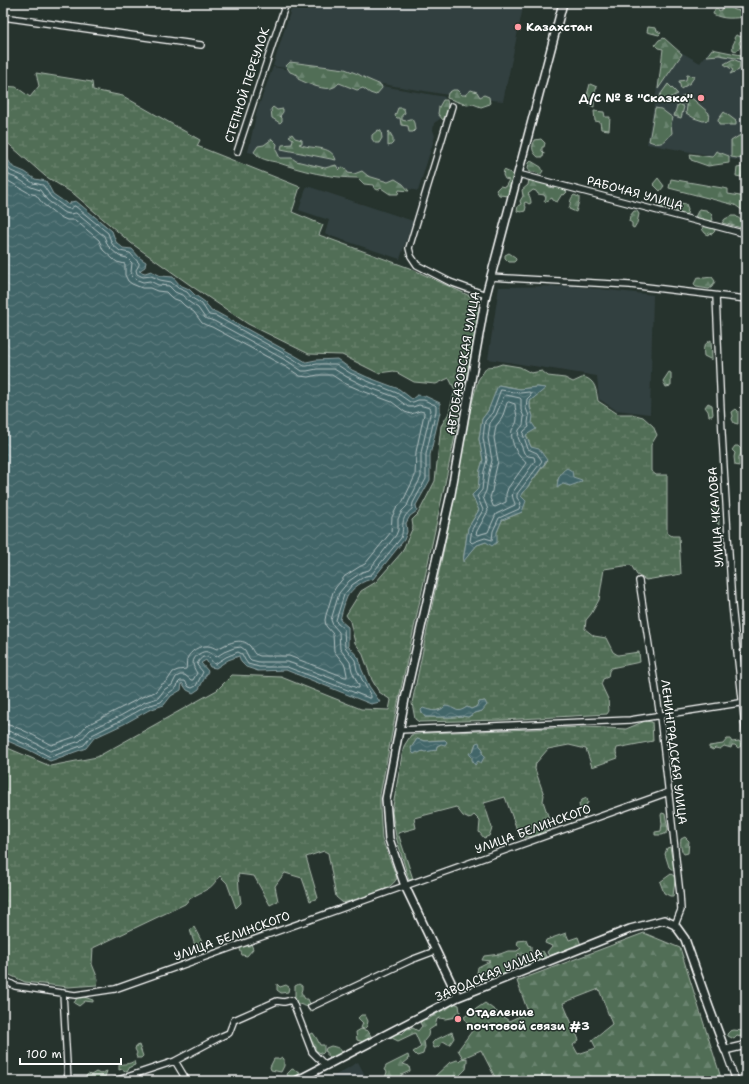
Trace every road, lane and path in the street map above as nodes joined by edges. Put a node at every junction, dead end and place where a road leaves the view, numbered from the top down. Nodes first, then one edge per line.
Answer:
1 (286, 3) edge
2 (563, 3) edge
3 (3, 17) edge
4 (202, 44) dead end
5 (452, 106) dead end
6 (237, 152) dead end
7 (518, 174) junction
8 (746, 234) edge
9 (490, 277) junction
10 (486, 295) junction
11 (716, 296) junction
12 (746, 299) edge
13 (639, 581) dead end
14 (744, 702) edge
15 (660, 716) junction
16 (400, 730) junction
17 (746, 736) edge
18 (669, 792) junction
19 (405, 886) junction
20 (675, 925) junction
21 (435, 951) junction
22 (3, 978) edge
23 (63, 993) junction
24 (458, 997) junction
25 (311, 1007) dead end
26 (746, 1044) edge
27 (725, 1050) junction
28 (175, 1061) junction
29 (326, 1066) junction
30 (68, 1081) edge
31 (115, 1081) edge
32 (187, 1081) edge
33 (296, 1081) edge
34 (736, 1081) edge

1 - 6 street, СТЕПНОЙ ПЕРЕУЛОК
2 - 7 street, АВТОБАЗОВСКАЯ УЛИЦА
3 - 4 street
5 - 10 street
7 - 8 street, РАБОЧАЯ УЛИЦА
7 - 9 street, АВТОБАЗОВСКАЯ УЛИЦА
9 - 10 street, АВТОБАЗОВСКАЯ УЛИЦА
9 - 11 street
10 - 16 street, АВТОБАЗОВСКАЯ УЛИЦА
11 - 12 street
11 - 14 street, УЛИЦА ЧКАЛОВА
13 - 15 street, ЛЕНИНГРАДСКАЯ УЛИЦА
14 - 15 street
14 - 17 street, УЛИЦА ЧКАЛОВА
15 - 16 street
15 - 18 street, ЛЕНИНГРАДСКАЯ УЛИЦА
16 - 19 street
18 - 19 street, УЛИЦА БЕЛИНСКОГО
18 - 20 street, ЛЕНИНГРАДСКАЯ УЛИЦА
19 - 21 street
19 - 23 street, УЛИЦА БЕЛИНСКОГО
20 - 24 street, ЗАВОДСКАЯ УЛИЦА
20 - 27 street
21 - 24 street
21 - 25 street
22 - 23 street, УЛИЦА БЕЛИНСКОГО
23 - 30 street
24 - 29 street, ЗАВОДСКАЯ УЛИЦА
26 - 27 street
27 - 34 street
28 - 29 street
28 - 31 street
28 - 32 street
29 - 33 street, ЗАВОДСКАЯ УЛИЦА

